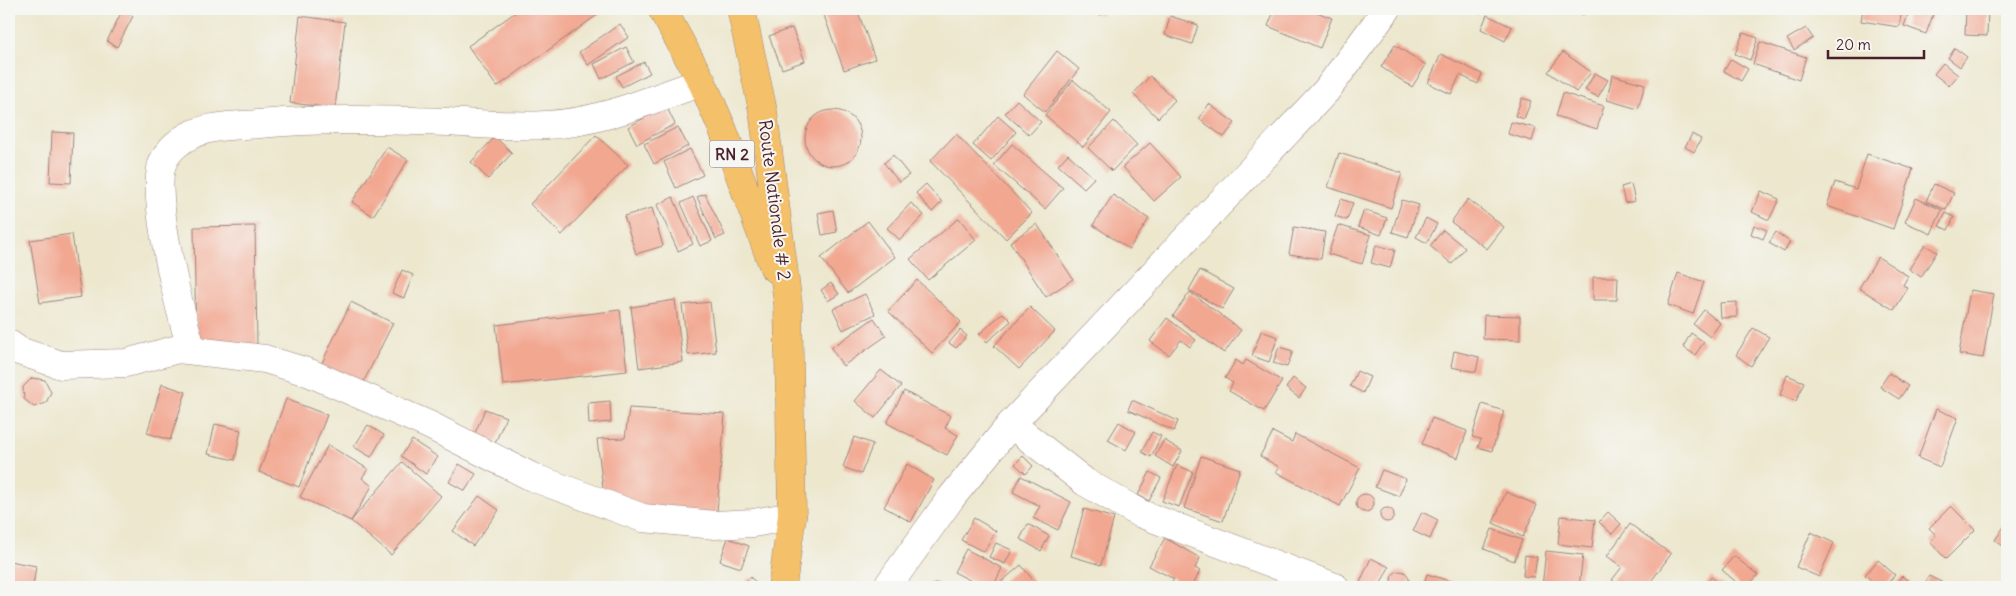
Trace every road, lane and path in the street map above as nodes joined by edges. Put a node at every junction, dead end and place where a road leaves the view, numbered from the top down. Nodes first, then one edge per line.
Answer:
1 (662, 9) edge
2 (741, 9) edge
3 (1387, 9) edge
4 (702, 82) junction
5 (788, 304) junction
6 (9, 344) edge
7 (192, 350) junction
8 (1011, 424) junction
9 (792, 516) junction
10 (782, 587) edge
11 (887, 587) edge
12 (1335, 587) edge

1 - 4 main road, Route Nationale # 2 / RN 2
2 - 5 main road, Route Nationale # 2 / RN 2
3 - 8 street
4 - 5 main road, Route Nationale # 2 / RN 2
4 - 7 street
5 - 9 main road, Route Nationale # 2 / RN 2
6 - 7 street
7 - 9 street
8 - 11 street
8 - 12 street
9 - 10 main road, Route Nationale # 2 / RN 2

